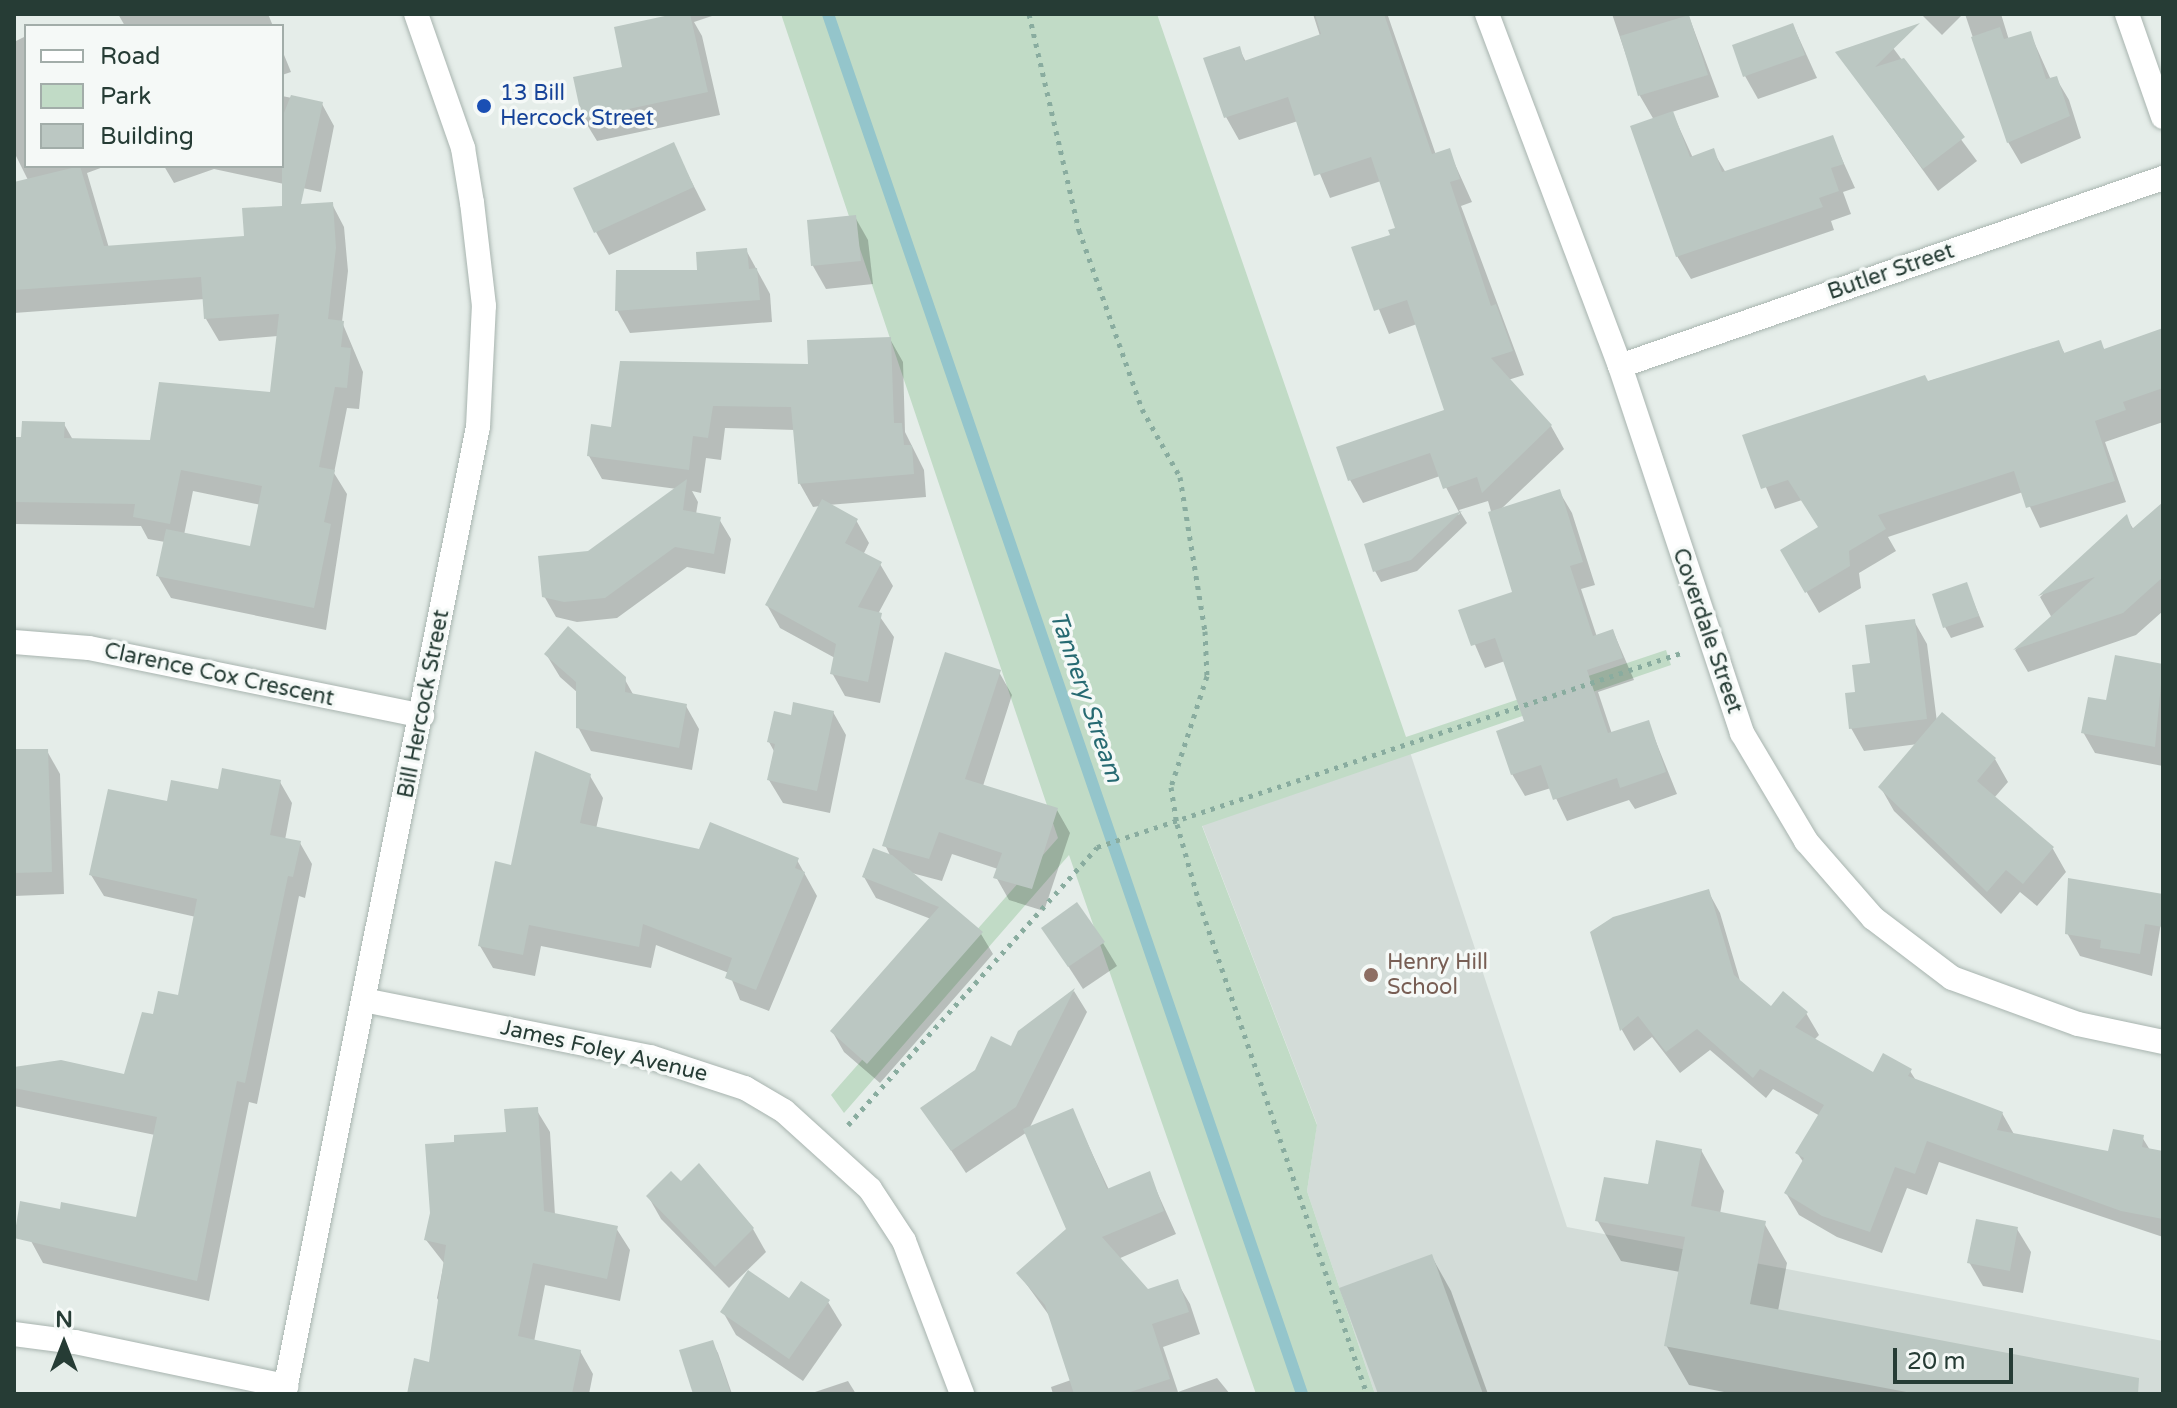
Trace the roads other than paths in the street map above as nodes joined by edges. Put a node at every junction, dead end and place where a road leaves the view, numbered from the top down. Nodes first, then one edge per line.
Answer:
1 (416, 14) edge
2 (1487, 14) edge
3 (2127, 14) edge
4 (2163, 117) edge
5 (2163, 178) edge
6 (1620, 366) junction
7 (14, 642) edge
8 (422, 716) junction
9 (364, 1000) junction
10 (2163, 1042) edge
11 (14, 1334) edge
12 (285, 1390) edge
13 (962, 1394) edge

1 - 8 street, Bill Hercock Street
2 - 6 street, Coverdale Street
3 - 4 street
5 - 6 street, Butler Street
6 - 10 street, Coverdale Street
7 - 8 street, Clarence Cox Crescent
8 - 9 street, Bill Hercock Street
9 - 12 street, Bill Hercock Street
9 - 13 street, James Foley Avenue
11 - 12 street

